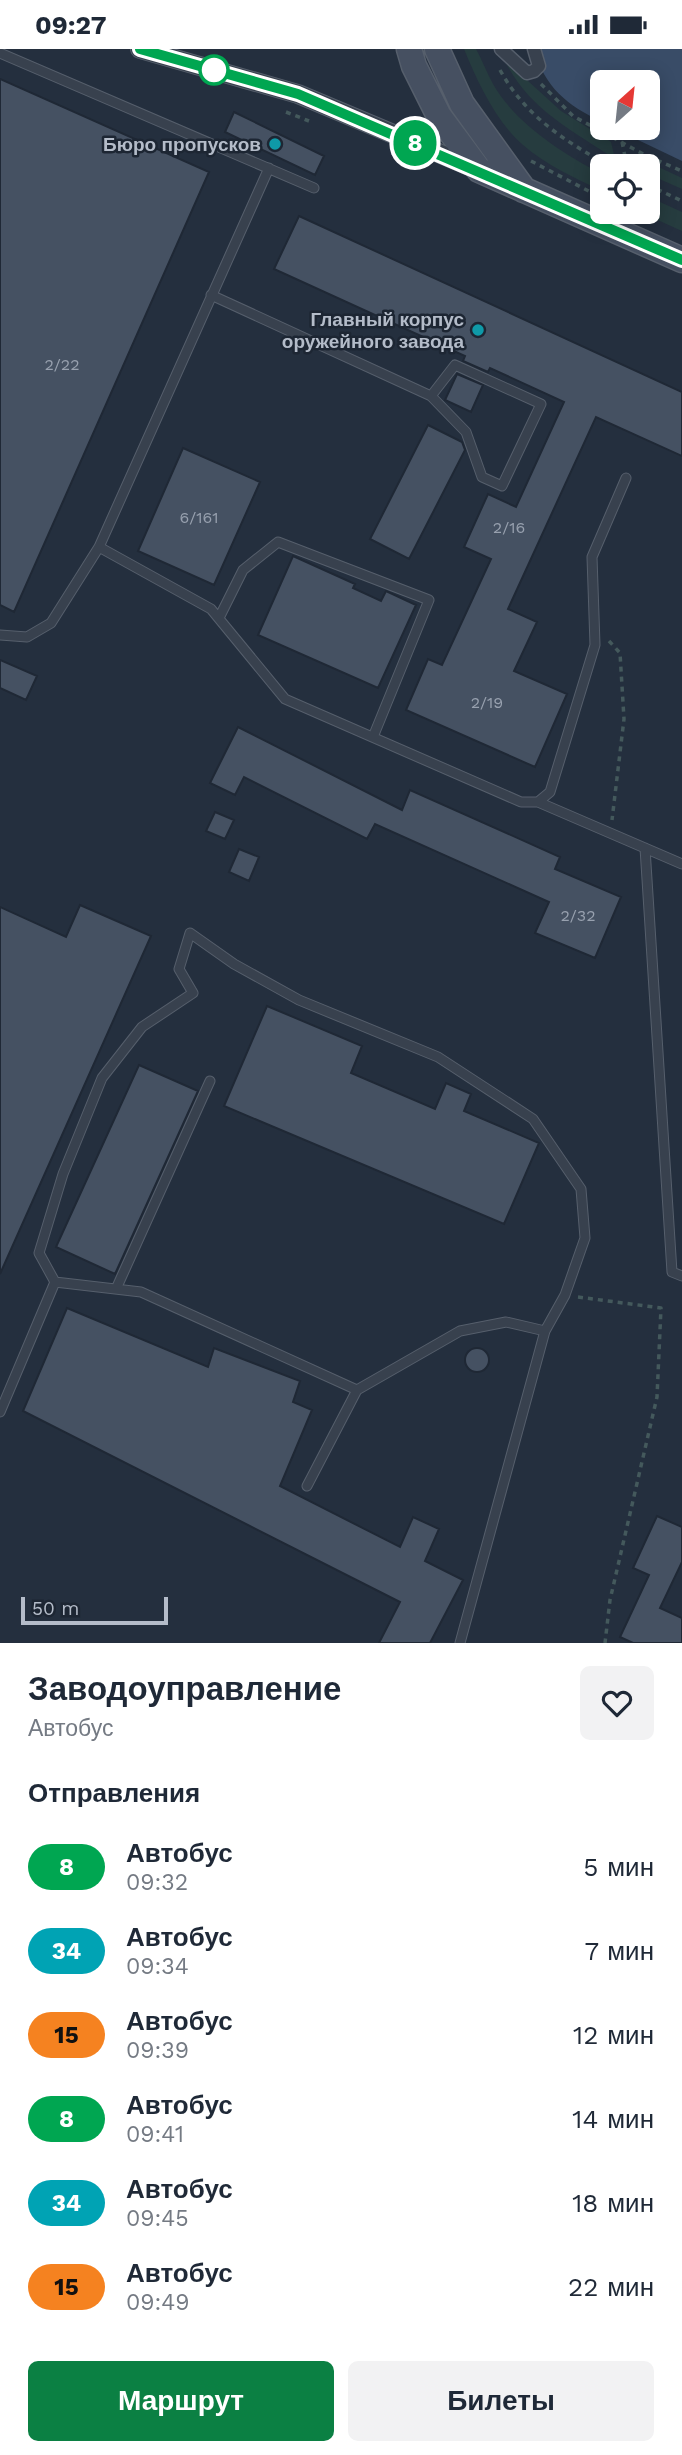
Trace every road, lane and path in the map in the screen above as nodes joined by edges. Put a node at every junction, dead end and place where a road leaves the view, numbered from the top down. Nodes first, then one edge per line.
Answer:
1 (140, 49) edge
2 (409, 49) edge
3 (437, 49) edge
4 (501, 49) edge
5 (534, 49) edge
6 (0, 53) edge
7 (498, 68) dead end
8 (540, 83) dead end
9 (622, 142) junction
10 (624, 154) edge
11 (590, 155) edge
12 (269, 167) junction
13 (479, 170) junction
14 (682, 171) edge
15 (554, 174) dead end
16 (314, 188) dead end
17 (524, 190) junction
18 (660, 191) edge
19 (590, 192) edge
20 (682, 201) edge
21 (682, 260) edge
22 (212, 295) junction
23 (431, 395) junction
24 (626, 478) dead end
25 (99, 547) junction
26 (219, 618) junction
27 (594, 628) junction
28 (0, 635) edge
29 (373, 737) junction
30 (538, 802) junction
31 (610, 833) junction
32 (645, 848) junction
33 (682, 864) edge
34 (210, 1081) dead end
35 (682, 1276) edge
36 (55, 1282) junction
37 (116, 1289) junction
38 (565, 1295) junction
39 (545, 1331) junction
40 (357, 1390) junction
41 (0, 1412) edge
42 (307, 1486) dead end
43 (460, 1643) edge
44 (605, 1643) edge

1 - 13 street
2 - 13 main road
3 - 17 main road
4 - 5 street
6 - 12 lane
7 - 11 path
8 - 9 path
9 - 10 path
9 - 14 path
12 - 16 lane
12 - 22 lane
13 - 17 main road
15 - 19 path
17 - 21 main road
18 - 20 path
22 - 23 lane
22 - 25 lane
23 - 23 lane
24 - 27 lane
25 - 26 lane
25 - 28 lane
26 - 29 lane
26 - 29 lane
27 - 30 lane
27 - 31 path
29 - 30 lane
30 - 31 lane
31 - 32 lane
32 - 33 lane
32 - 35 lane
34 - 37 lane
36 - 37 lane
36 - 38 lane
36 - 41 lane
37 - 40 lane
38 - 39 lane
38 - 44 path
39 - 40 lane
39 - 43 lane
40 - 42 lane

